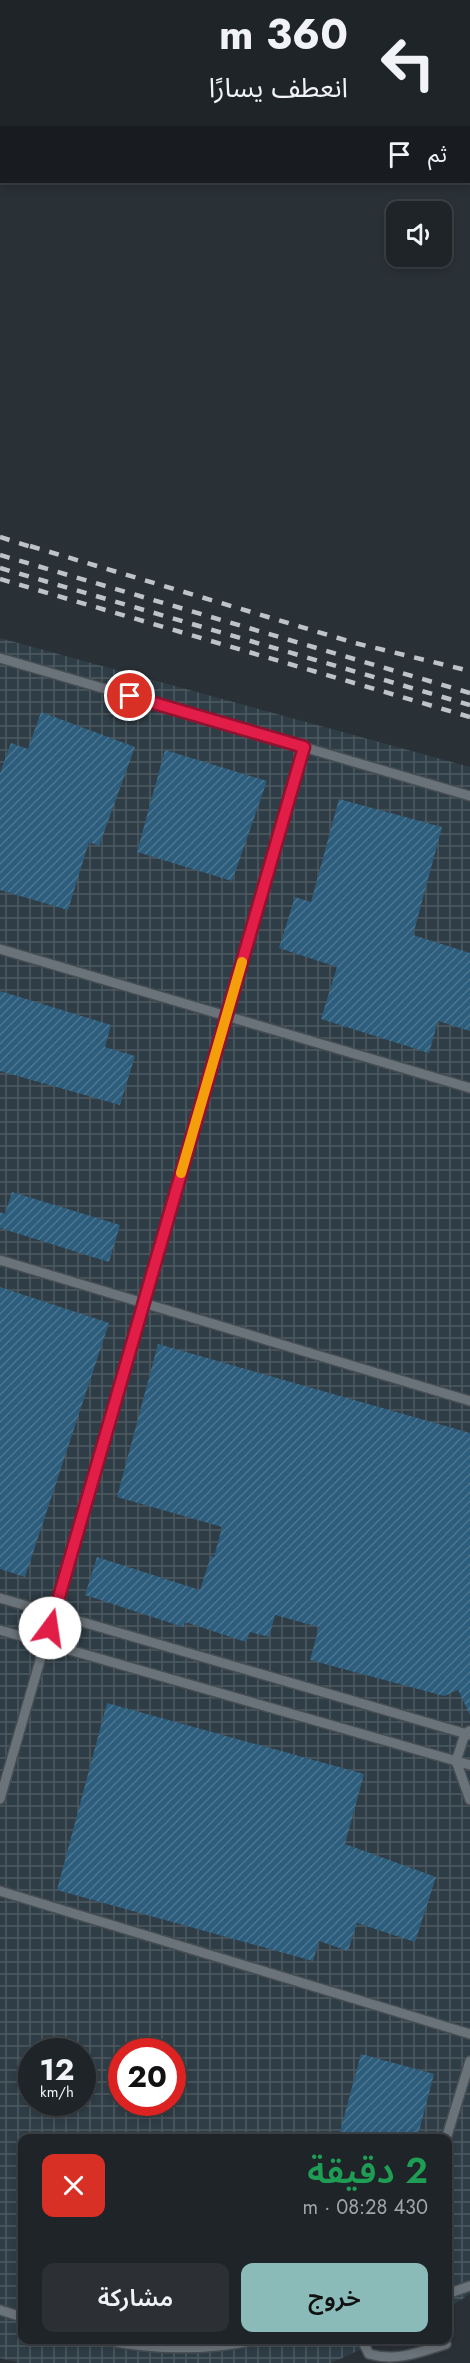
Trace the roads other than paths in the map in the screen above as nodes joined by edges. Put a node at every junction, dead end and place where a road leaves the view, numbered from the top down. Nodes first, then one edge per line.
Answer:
1 (0, 657) edge
2 (304, 747) junction
3 (470, 796) edge
4 (0, 949) edge
5 (226, 1016) junction
6 (470, 1088) edge
7 (0, 1260) edge
8 (143, 1305) junction
9 (470, 1401) edge
10 (0, 1598) edge
11 (53, 1612) junction
12 (0, 1630) edge
13 (47, 1643) junction
14 (468, 1733) edge
15 (456, 1761) junction
16 (470, 1765) edge
17 (0, 1799) edge
18 (470, 1800) edge
19 (0, 1891) edge
20 (470, 2034) edge
21 (470, 2061) edge
22 (448, 2134) edge
23 (470, 2286) edge
24 (452, 2292) edge
25 (0, 2310) edge
26 (18, 2316) edge
27 (125, 2344) edge
28 (218, 2344) edge
29 (364, 2344) edge
30 (446, 2344) dead end

1 - 2 lane
2 - 3 lane
2 - 5 lane
4 - 5 lane
5 - 6 lane
5 - 8 lane
7 - 8 lane
8 - 9 lane
8 - 11 lane
10 - 11 lane
11 - 13 lane
11 - 14 lane
12 - 13 lane
13 - 15 lane
13 - 17 lane
14 - 15 lane
15 - 16 lane
15 - 18 lane
19 - 20 lane
21 - 22 lane
23 - 24 lane
25 - 26 lane
27 - 28 lane
29 - 30 lane

